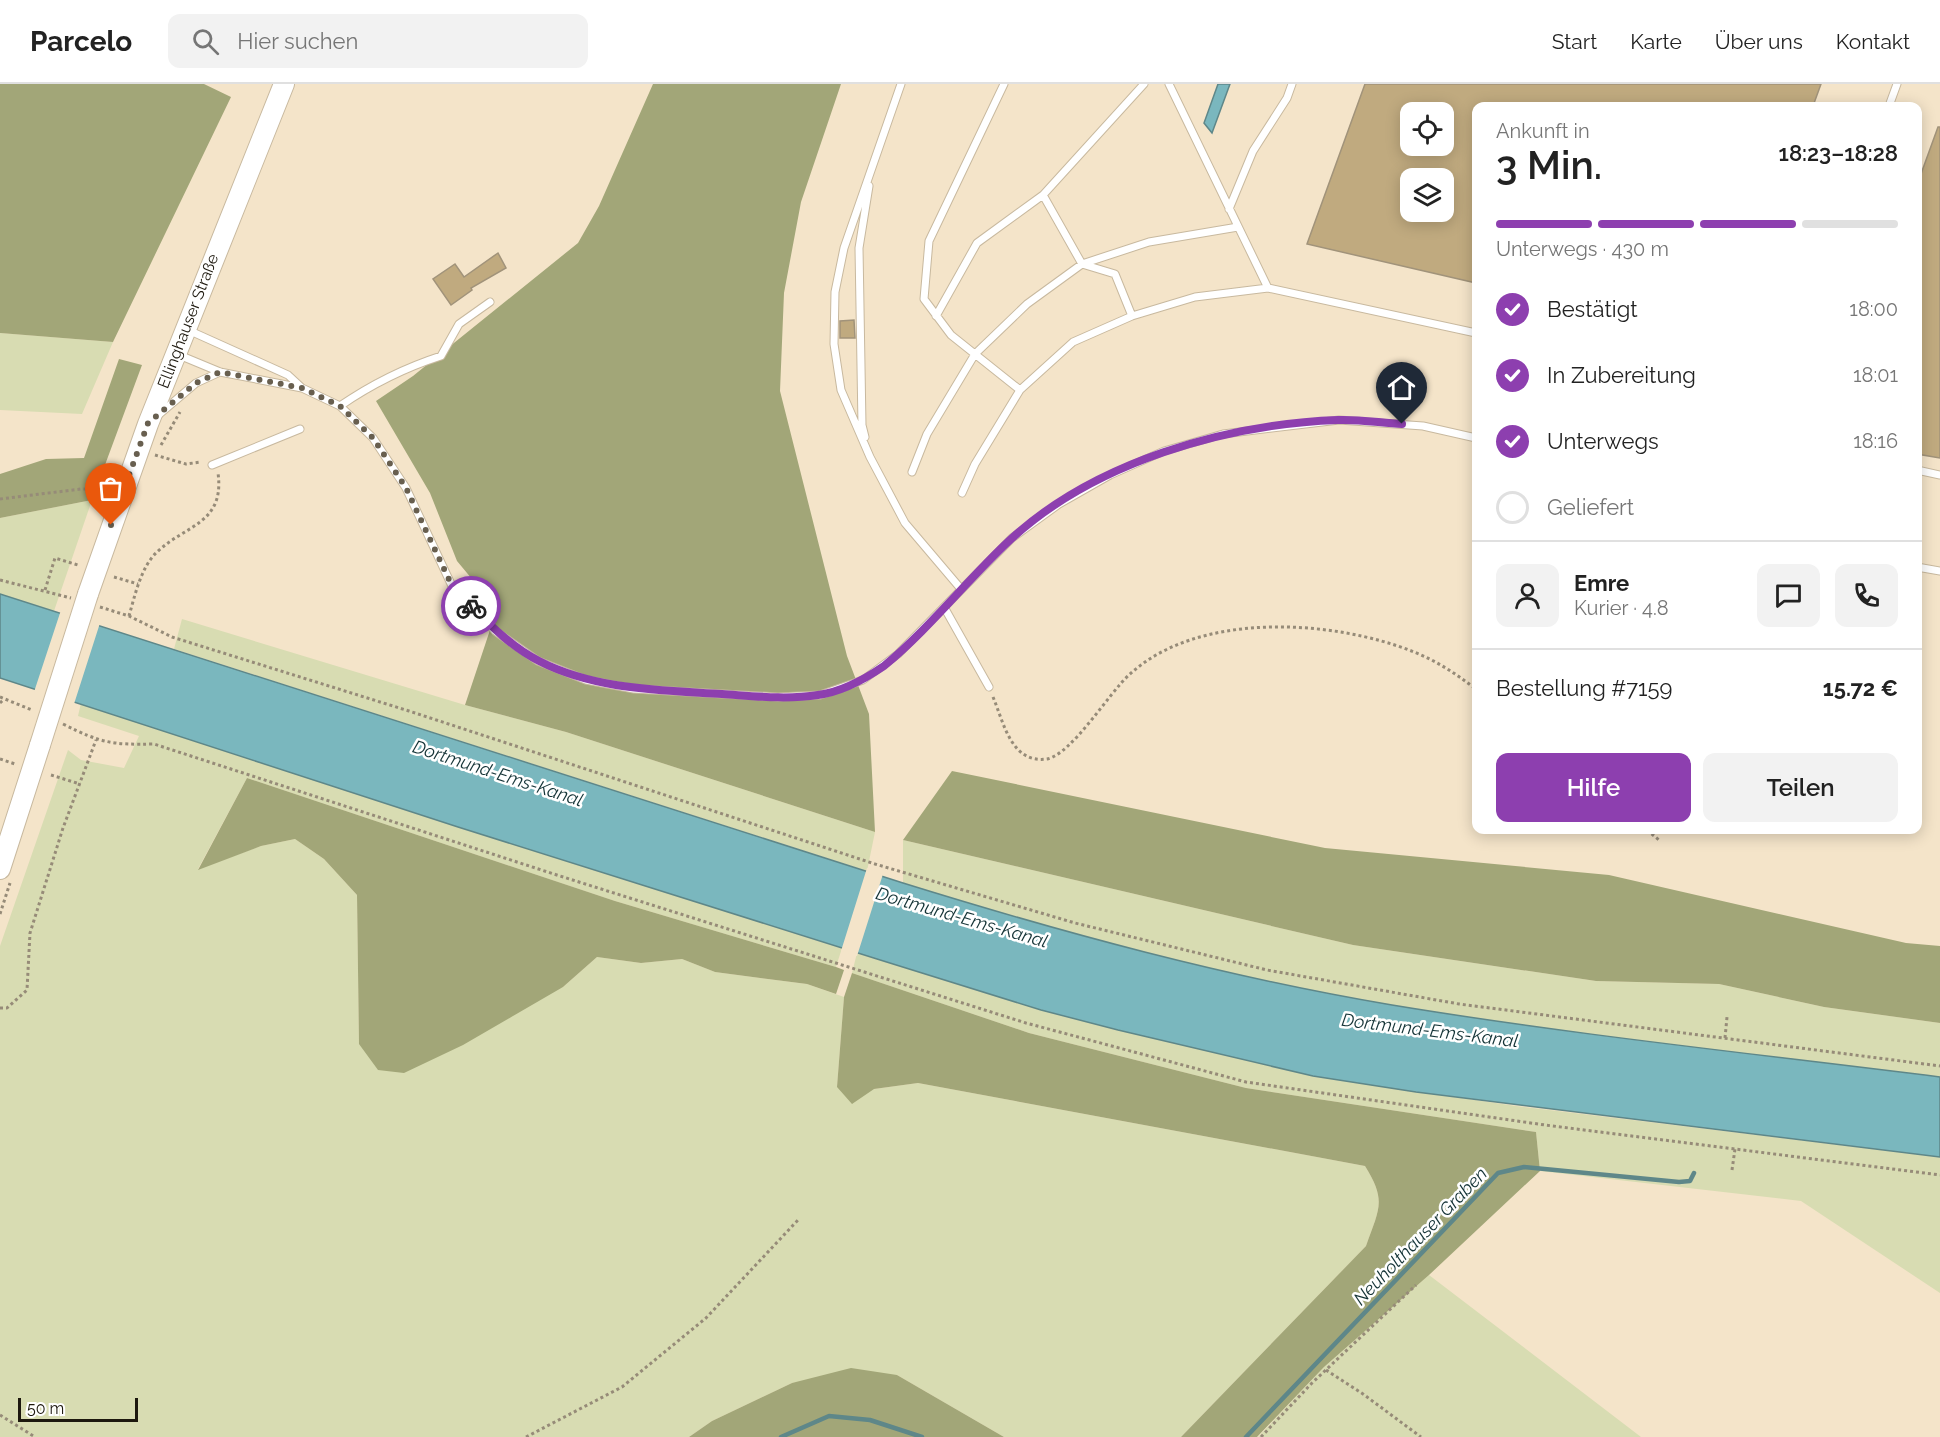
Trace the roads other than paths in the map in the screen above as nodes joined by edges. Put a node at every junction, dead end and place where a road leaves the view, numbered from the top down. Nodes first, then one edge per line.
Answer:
1 (284, 84) edge
2 (901, 84) edge
3 (1004, 84) edge
4 (1144, 84) edge
5 (1169, 84) edge
6 (1292, 84) edge
7 (1897, 84) edge
8 (1890, 102) edge
9 (873, 166) junction
10 (1044, 195) junction
11 (1229, 208) junction
12 (1238, 227) junction
13 (1082, 264) junction
14 (1268, 288) junction
15 (490, 302) dead end
16 (936, 316) junction
17 (1131, 316) junction
18 (184, 329) junction
19 (1472, 332) edge
20 (175, 354) junction
21 (975, 354) junction
22 (220, 372) junction
23 (302, 388) junction
24 (1020, 390) junction
25 (340, 406) junction
26 (148, 423) junction
27 (300, 429) dead end
28 (1472, 437) edge
29 (870, 458) junction
30 (212, 465) road end
31 (912, 471) dead end
32 (1922, 471) edge
33 (1940, 475) edge
34 (962, 493) dead end
35 (1922, 568) edge
36 (1940, 571) edge
37 (961, 590) junction
38 (944, 607) junction
39 (989, 687) road end
40 (0, 869) edge

1 - 18 main road, Ellinghauser Straße
2 - 9 lane
3 - 16 lane
4 - 10 lane
5 - 11 lane
6 - 11 lane
7 - 8 lane
9 - 29 lane
9 - 29 lane
10 - 13 lane
10 - 16 lane
11 - 12 lane
12 - 13 lane
12 - 14 lane
13 - 17 lane
13 - 21 lane
14 - 17 lane
14 - 19 lane
15 - 25 lane
16 - 21 lane
17 - 24 lane
18 - 20 main road, Ellinghauser Straße
18 - 23 lane
20 - 22 lane
20 - 26 main road, Ellinghauser Straße
21 - 24 lane
21 - 31 lane
22 - 23 lane
22 - 26 lane
23 - 25 lane
24 - 34 lane
25 - 38 lane
26 - 40 main road, Ellinghauser Straße, bridge
27 - 30 lane
28 - 37 lane
29 - 37 lane
32 - 33 lane
35 - 36 lane
37 - 38 lane
38 - 39 lane

